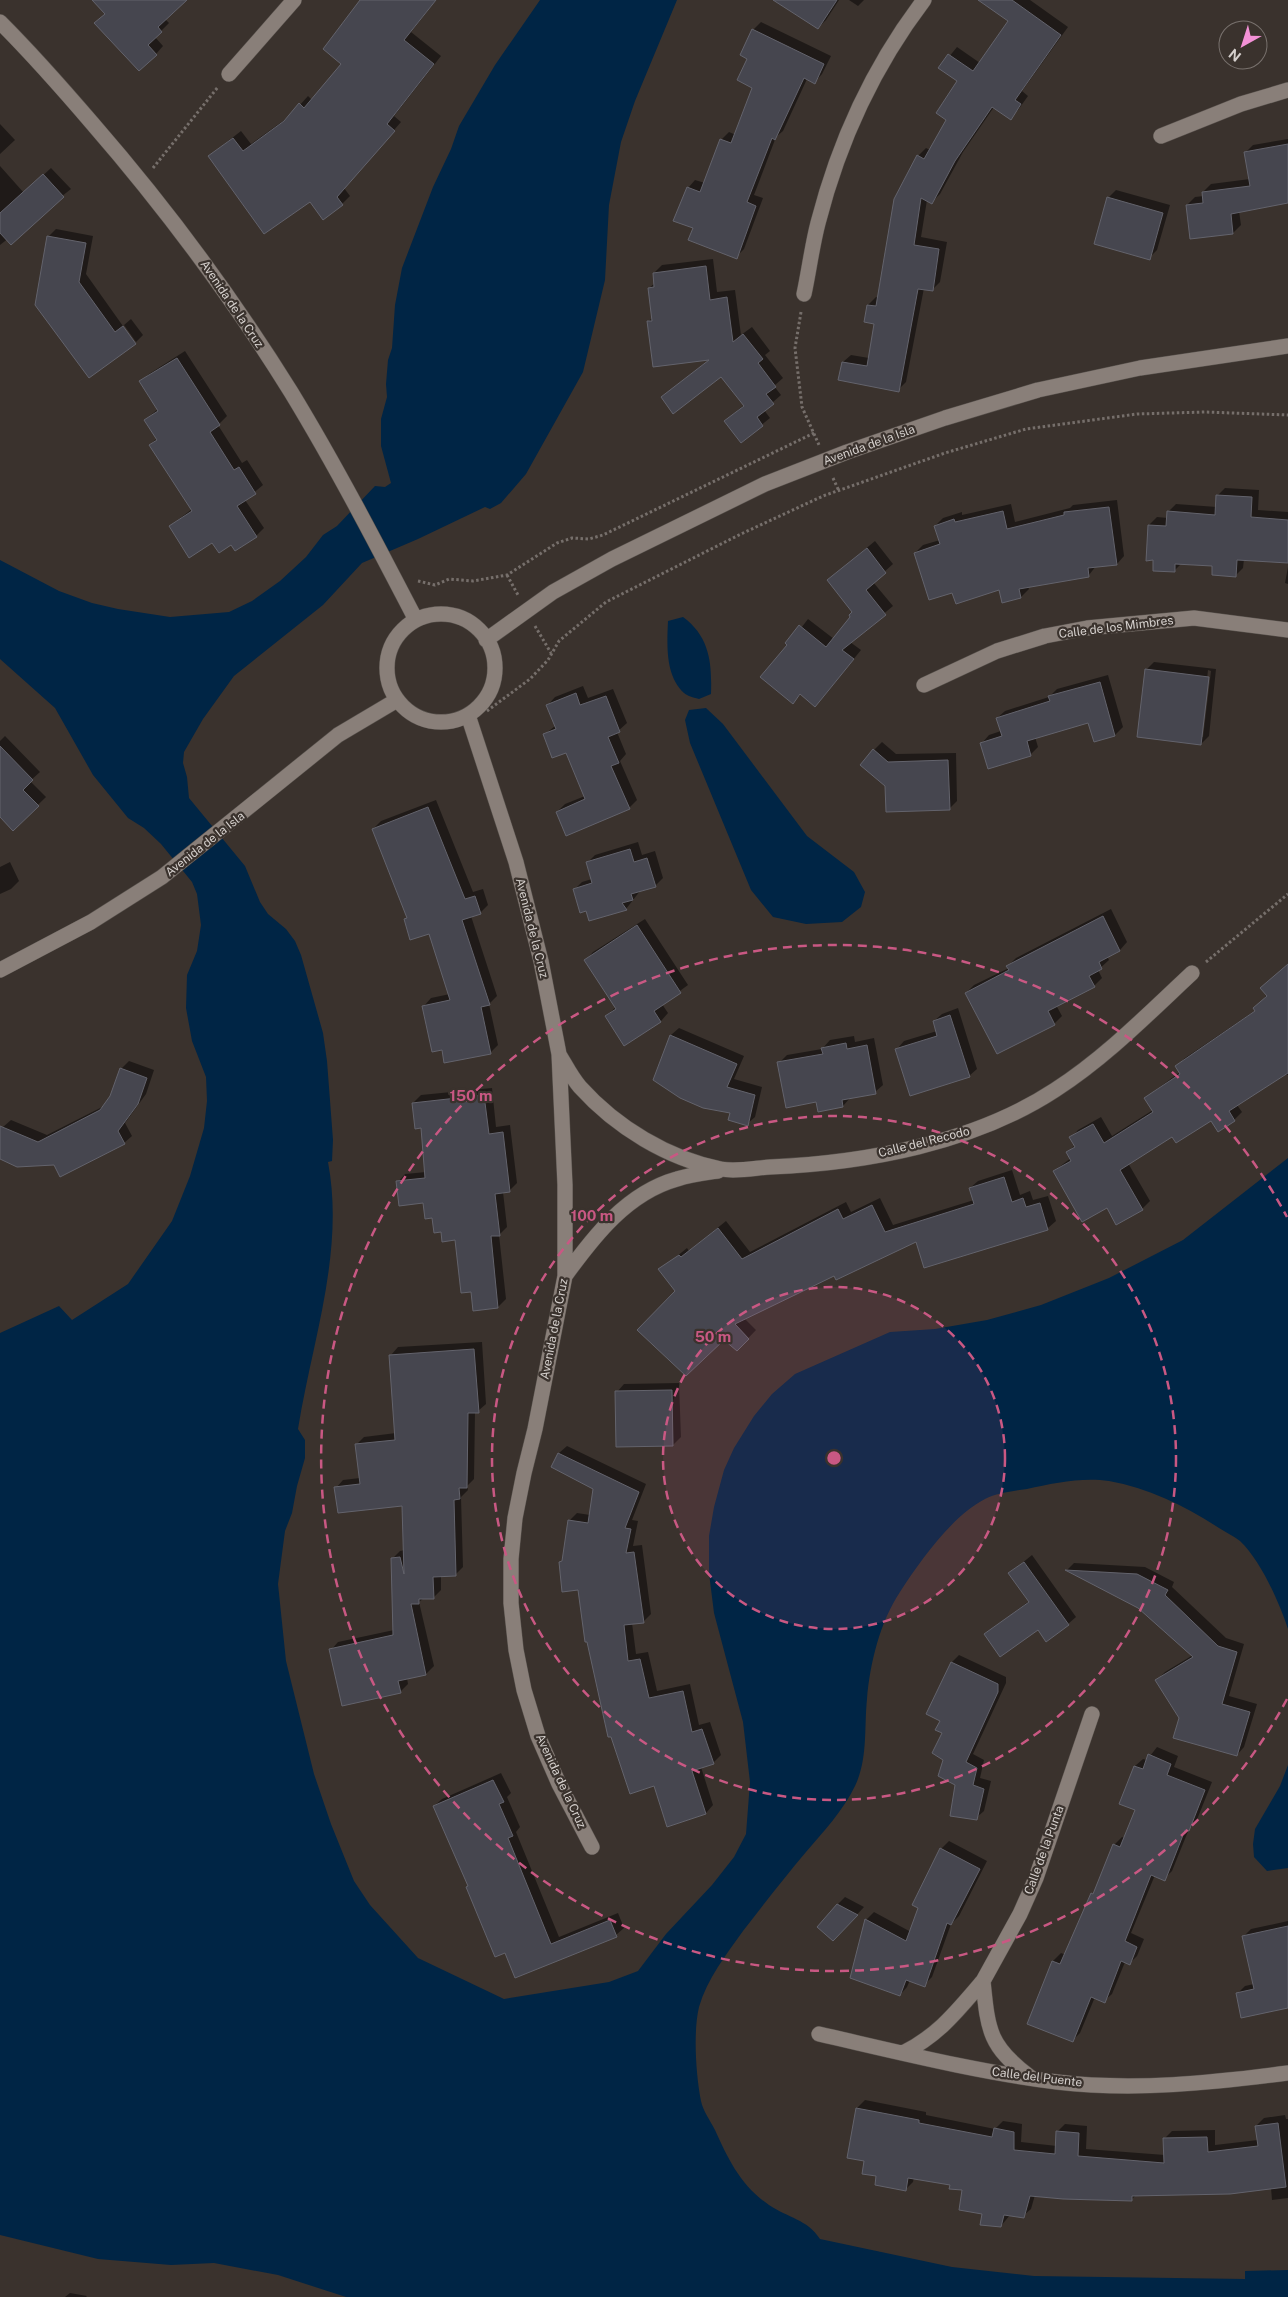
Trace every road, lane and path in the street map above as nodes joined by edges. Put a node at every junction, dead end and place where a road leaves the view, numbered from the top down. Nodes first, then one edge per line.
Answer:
1 (294, 0) edge
2 (924, 0) edge
3 (0, 22) edge
4 (230, 74) joint
5 (1288, 90) edge
6 (1160, 136) dead end
7 (141, 182) junction
8 (804, 294) joint
9 (1288, 346) edge
10 (1288, 415) edge
11 (814, 433) junction
12 (826, 461) junction
13 (838, 491) junction
14 (390, 570) junction
15 (416, 620) junction
16 (1288, 630) edge
17 (486, 640) junction
18 (924, 685) dead end
19 (397, 700) junction
20 (470, 720) junction
21 (1288, 894) edge
22 (0, 970) edge
23 (1192, 973) joint
24 (559, 1054) junction
25 (723, 1170) junction
26 (565, 1276) junction
27 (1092, 1714) dead end
28 (592, 1847) dead end
29 (983, 1981) junction
30 (819, 2034) dead end
31 (903, 2053) junction
32 (1288, 2073) edge
33 (1032, 2078) junction

1 - 4 street
2 - 8 street
3 - 7 street, Avenida de la Cruz
4 - 7 path
5 - 6 street
7 - 14 street, Avenida de la Cruz
8 - 11 path
9 - 12 street, Avenida de la Isla
10 - 13 path
11 - 12 path
11 - 14 path
12 - 13 path
12 - 17 street, Avenida de la Isla
13 - 20 path
14 - 15 street, Avenida de la Cruz
15 - 17 street
15 - 19 street
16 - 18 street, Calle de los Mimbres
17 - 20 street
19 - 20 street
19 - 22 street, Avenida de la Isla
20 - 24 street, Avenida de la Cruz
21 - 23 path
23 - 25 street, Calle del Recodo
24 - 25 street, Calle del Recodo
24 - 26 street, Avenida de la Cruz
25 - 26 street, Calle del Recodo
26 - 28 street, Avenida de la Cruz
27 - 29 street, Calle de la Punta
29 - 31 street, Calle de la Punta
29 - 33 street
30 - 31 street, Calle del Puente
31 - 33 street, Calle del Puente
32 - 33 street, Calle del Puente

